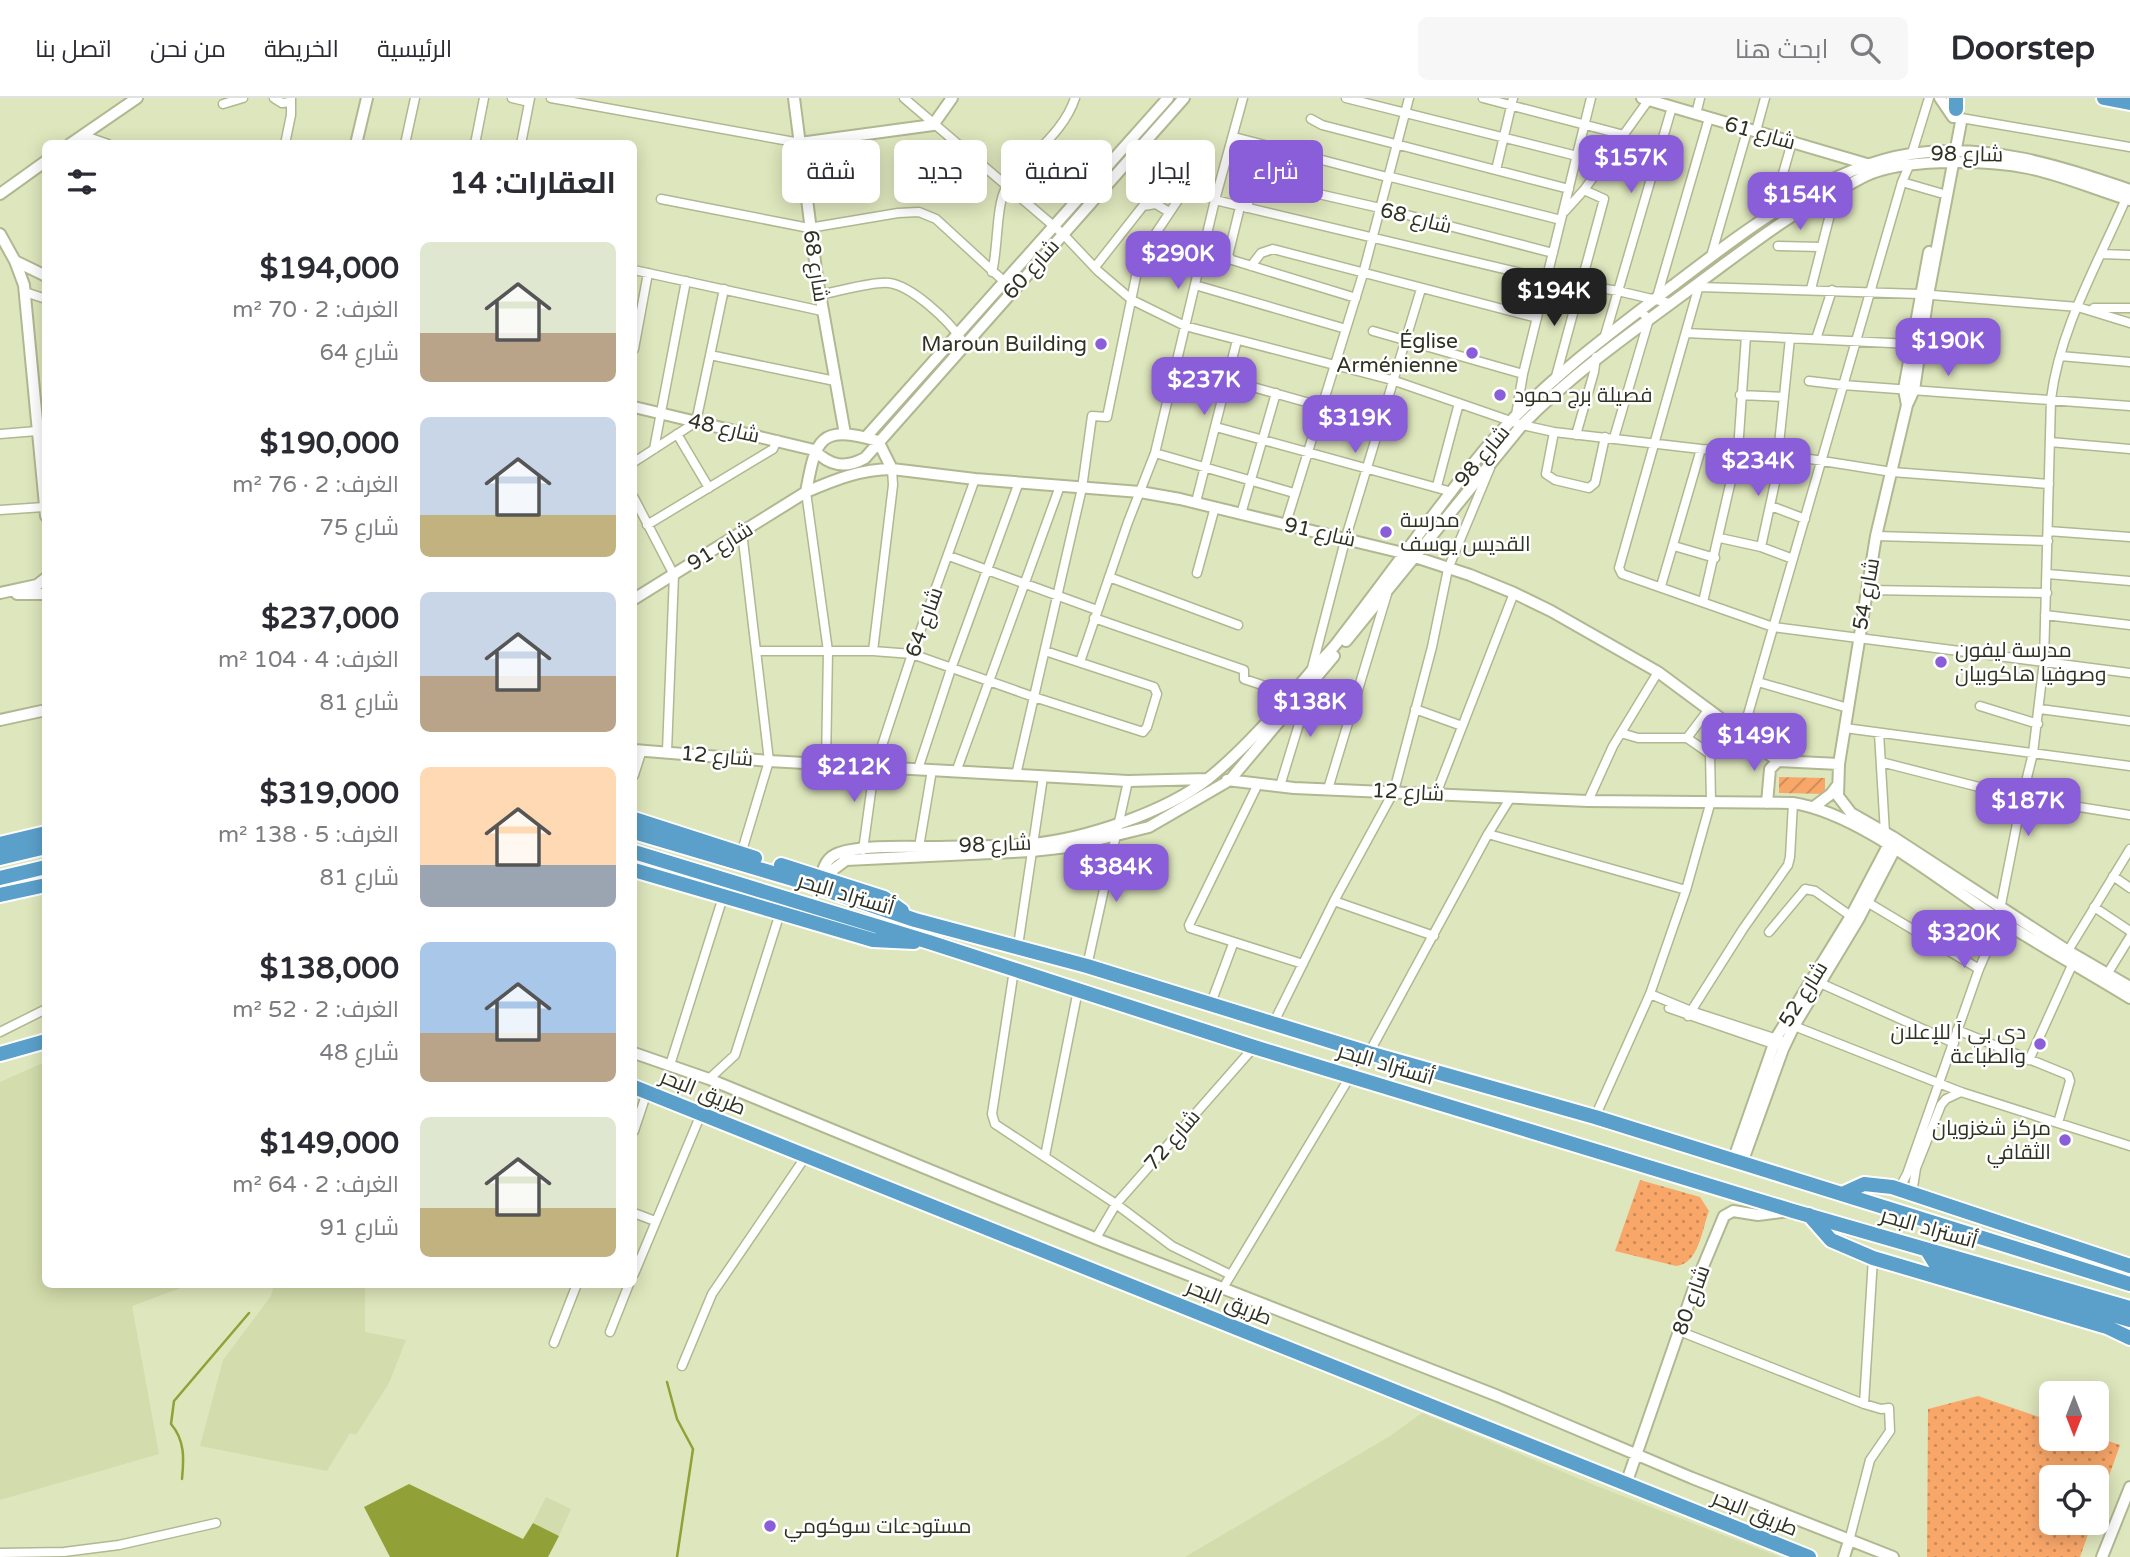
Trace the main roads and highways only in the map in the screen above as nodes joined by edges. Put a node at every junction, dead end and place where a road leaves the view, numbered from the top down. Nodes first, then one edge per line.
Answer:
1 (2104, 98) edge
2 (2129, 100) edge
3 (637, 820) edge
4 (637, 833) edge
5 (42, 834) edge
6 (0, 844) edge
7 (41, 848) edge
8 (637, 853) edge
9 (0, 858) edge
10 (42, 868) edge
11 (637, 871) edge
12 (0, 878) edge
13 (42, 886) edge
14 (0, 895) edge
15 (915, 920) junction
16 (929, 942) junction
17 (42, 1042) edge
18 (0, 1054) edge
19 (640, 1090) edge
20 (1842, 1194) junction
21 (1809, 1215) junction
22 (1927, 1250) junction
23 (2130, 1266) edge
24 (2129, 1284) edge
25 (2130, 1308) edge
26 (2130, 1320) edge
27 (2130, 1338) edge
28 (1809, 1557) edge

1 - 2 highway
3 - 15 highway
4 - 15 highway, أتستراد البحر
5 - 6 highway
7 - 9 highway
8 - 16 highway, أتستراد البحر
10 - 12 highway
11 - 16 highway
13 - 14 highway
15 - 20 highway, أتستراد البحر
16 - 21 highway, أتستراد البحر
17 - 18 highway
19 - 28 highway, طريق البحر
20 - 23 highway
20 - 24 highway, أتستراد البحر
21 - 22 highway, أتستراد البحر
21 - 27 highway
22 - 25 highway, أتستراد البحر
22 - 26 highway

